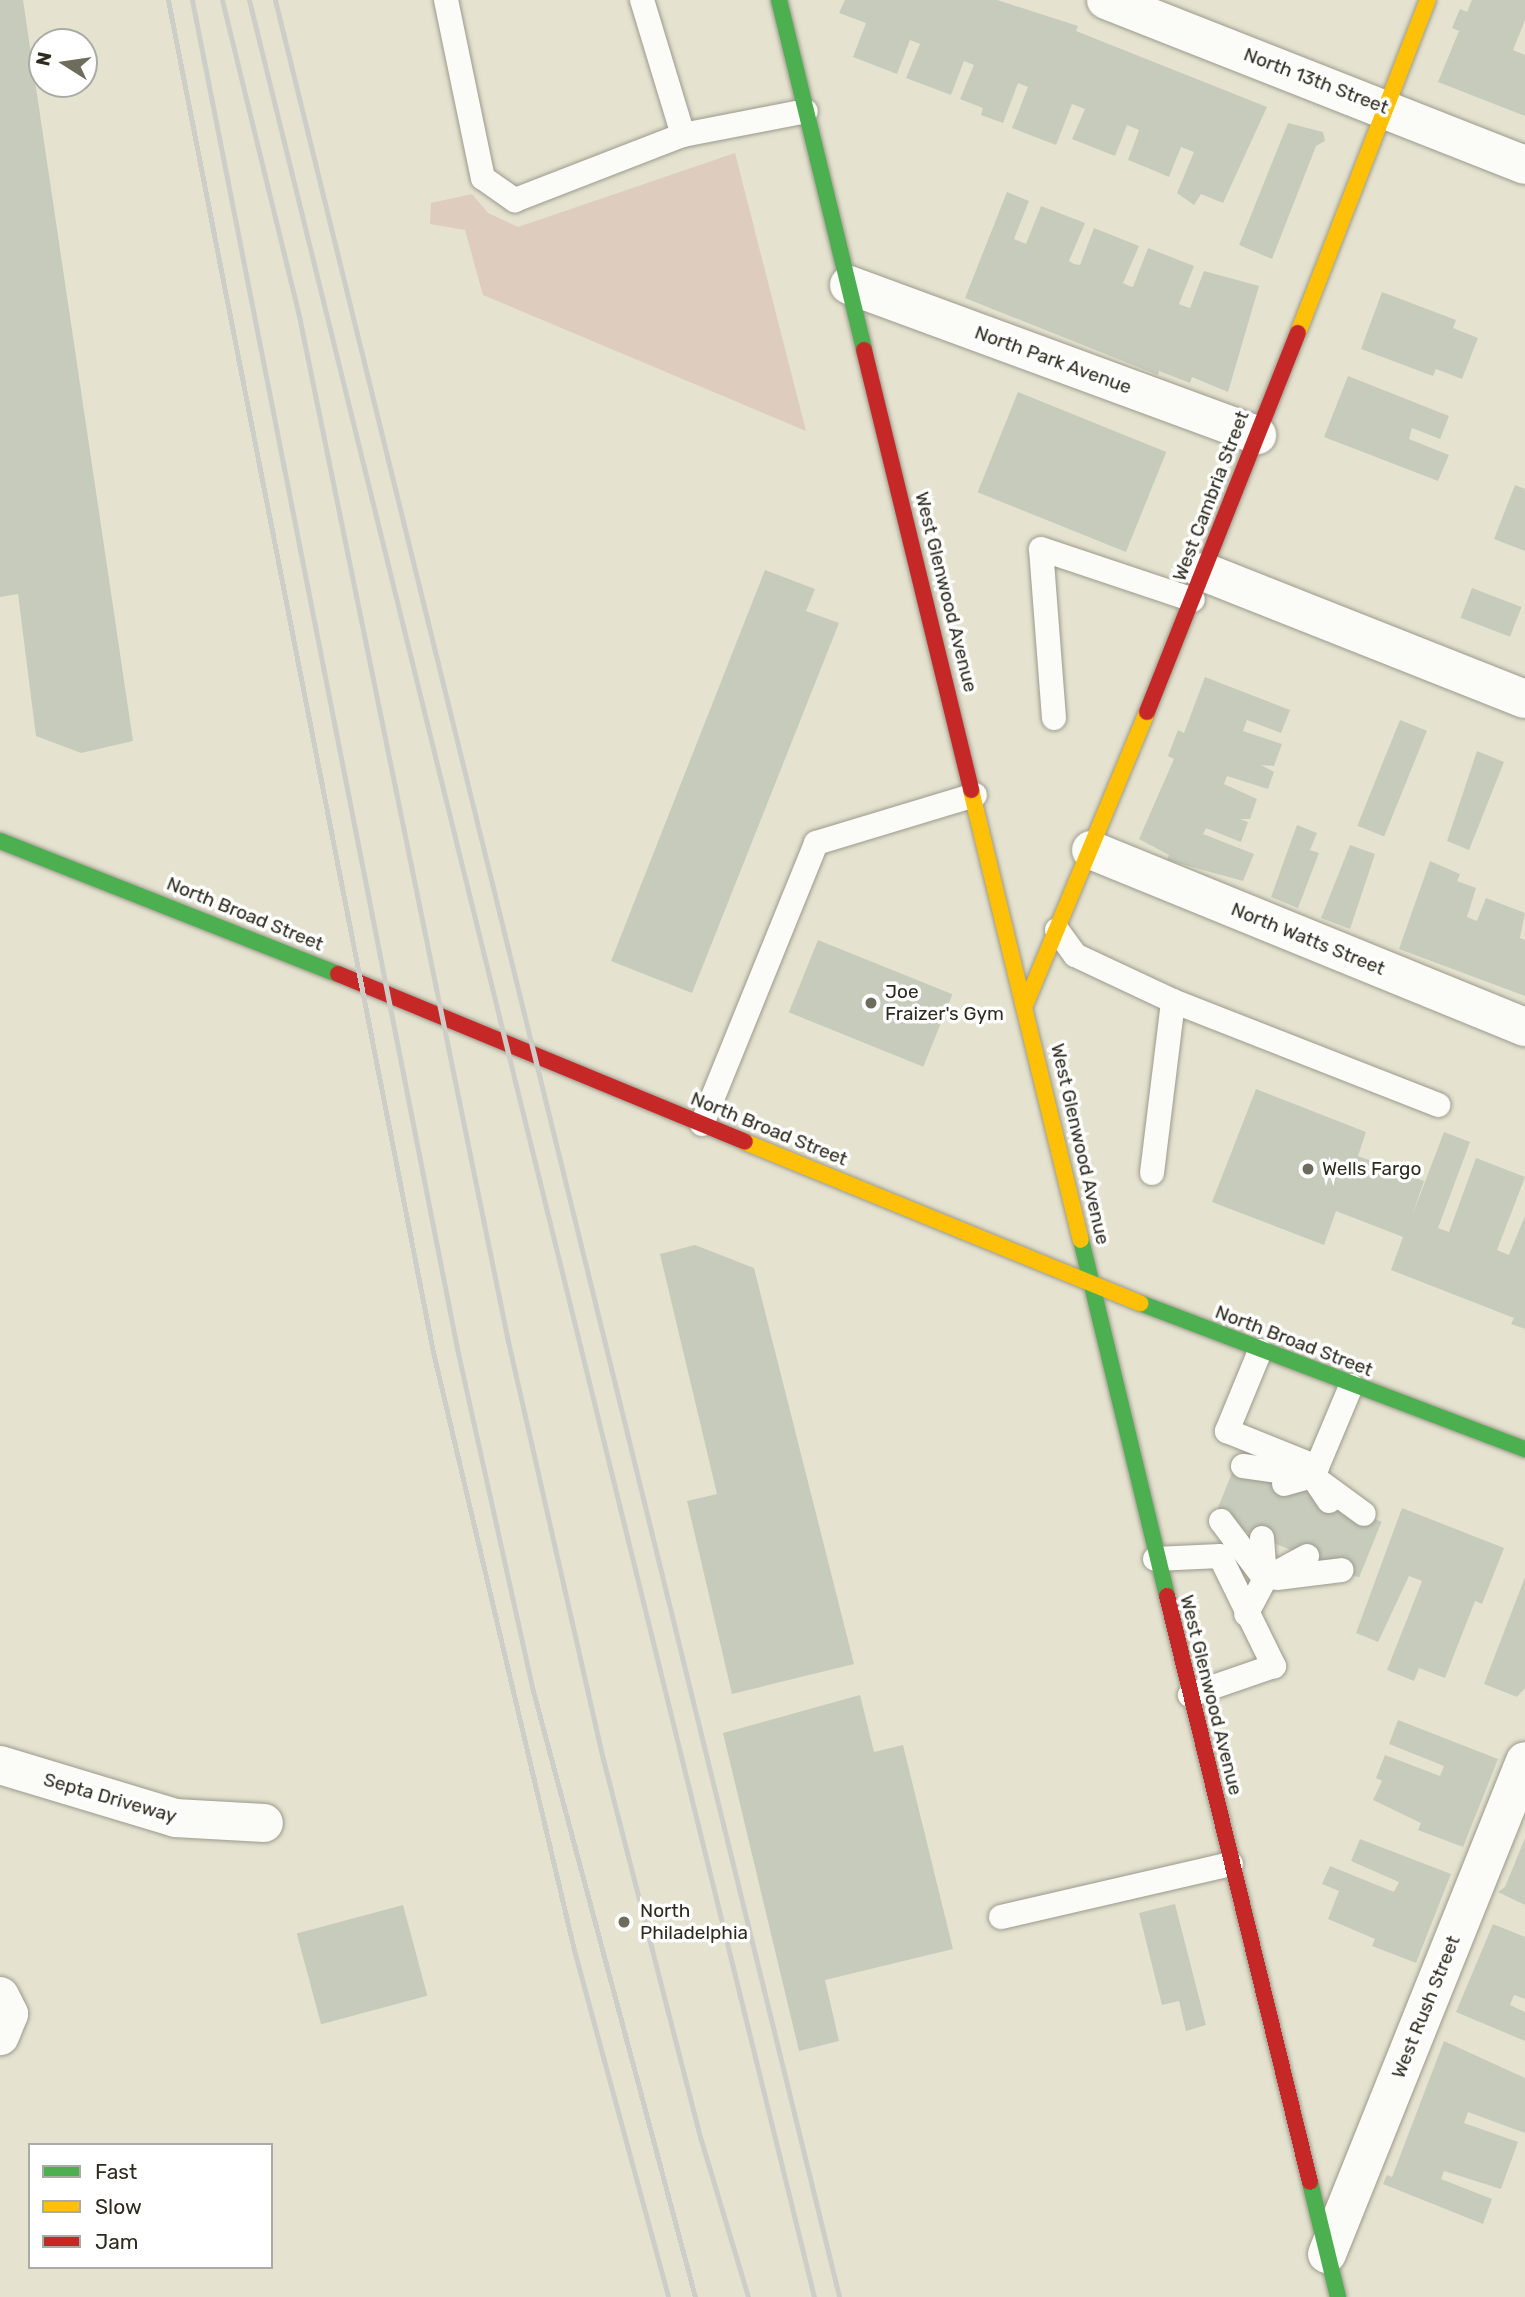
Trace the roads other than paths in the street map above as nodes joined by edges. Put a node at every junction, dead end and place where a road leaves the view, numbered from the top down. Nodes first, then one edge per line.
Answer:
1 (446, 0) edge
2 (642, 0) edge
3 (779, 0) edge
4 (1106, 0) edge
5 (1428, 0) edge
6 (1386, 108) junction
7 (806, 111) junction
8 (683, 135) junction
9 (1525, 165) edge
10 (849, 285) junction
11 (1257, 435) junction
12 (1198, 586) junction
13 (1523, 692) edge
14 (1054, 718) dead end
15 (975, 796) junction
16 (0, 841) edge
17 (1091, 850) junction
18 (1057, 930) junction
19 (1173, 1001) junction
20 (1026, 1003) junction
21 (1525, 1027) edge
22 (1438, 1105) dead end
23 (702, 1124) junction
24 (1152, 1173) dead end
25 (1090, 1284) junction
26 (1260, 1351) junction
27 (1351, 1386) junction
28 (1525, 1449) edge
29 (1243, 1466) dead end
30 (1314, 1472) junction
31 (1284, 1484) dead end
32 (1329, 1501) dead end
33 (1364, 1514) dead end
34 (1221, 1521) dead end
35 (1262, 1538) dead end
36 (1307, 1556) dead end
37 (1156, 1559) junction
38 (1342, 1570) dead end
39 (1265, 1579) junction
40 (1246, 1614) junction
41 (1190, 1695) junction
42 (1525, 1761) edge
43 (0, 1765) edge
44 (264, 1823) dead end
45 (1231, 1864) junction
46 (1001, 1917) dead end
47 (0, 1996) edge
48 (0, 2036) edge
49 (1327, 2253) junction
50 (1338, 2297) edge

1 - 8 lane
2 - 8 lane
3 - 7 main road, West Glenwood Avenue
4 - 6 street, North 13th Street
5 - 6 main road, West Cambria Street
6 - 9 street, North 13th Street
6 - 11 main road, West Cambria Street
7 - 8 lane
7 - 10 main road, West Glenwood Avenue
10 - 11 street, North Park Avenue
10 - 15 main road, West Glenwood Avenue
11 - 12 main road, West Cambria Street
12 - 13 street
12 - 14 lane
12 - 17 main road, West Cambria Street
15 - 20 main road, West Glenwood Avenue
15 - 23 lane
16 - 23 main road, North Broad Street
17 - 18 main road, West Cambria Street
17 - 21 street, North Watts Street
18 - 19 lane
18 - 20 main road, West Cambria Street
19 - 22 lane
19 - 24 lane
20 - 25 main road, West Glenwood Avenue
23 - 25 main road, North Broad Street
25 - 26 main road, North Broad Street
25 - 37 main road, West Glenwood Avenue
26 - 27 main road, North Broad Street
26 - 30 lane
27 - 28 main road, North Broad Street
27 - 30 lane
29 - 30 lane
30 - 31 lane
30 - 32 lane
30 - 33 lane
34 - 39 lane
35 - 39 lane
36 - 39 lane
37 - 40 lane
37 - 41 main road, West Glenwood Avenue
38 - 39 lane
39 - 40 lane
40 - 41 lane
41 - 45 main road, West Glenwood Avenue
42 - 49 street, West Rush Street
43 - 44 street, Septa Driveway
45 - 46 lane
45 - 49 main road, West Glenwood Avenue
47 - 48 street
49 - 50 main road, West Glenwood Avenue

